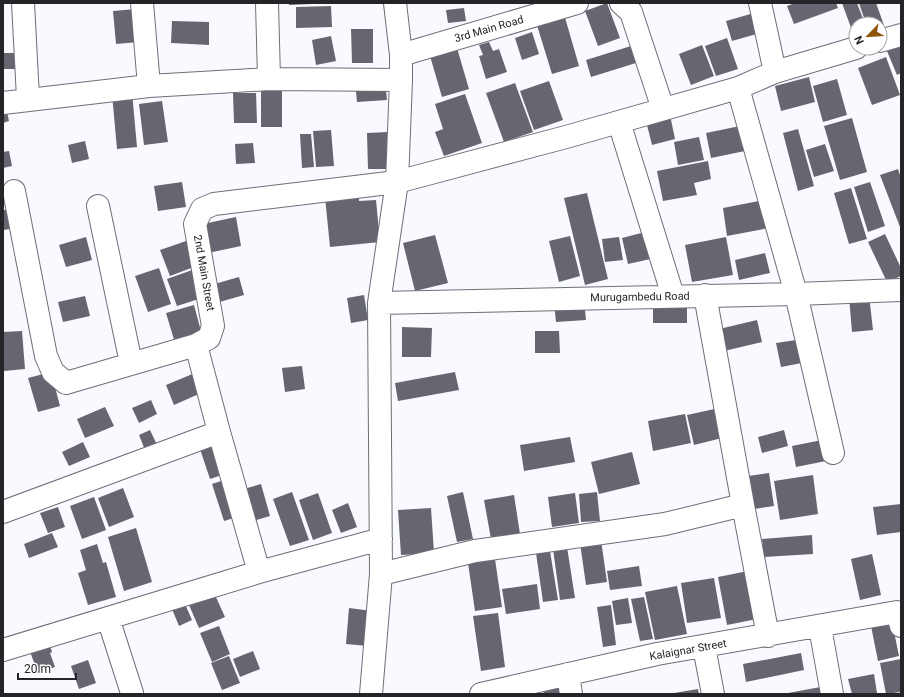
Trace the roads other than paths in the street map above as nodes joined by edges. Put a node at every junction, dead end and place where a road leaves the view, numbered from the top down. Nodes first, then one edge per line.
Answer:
1 (24, 3) edge
2 (142, 3) edge
3 (267, 3) edge
4 (395, 3) edge
5 (578, 3) edge
6 (622, 3) edge
7 (760, 3) edge
8 (551, 7) edge
9 (901, 35) edge
10 (888, 39) edge
11 (848, 50) edge
12 (401, 55) junction
13 (775, 72) junction
14 (269, 78) junction
15 (401, 80) junction
16 (149, 86) junction
17 (738, 88) junction
18 (28, 98) junction
19 (3, 103) edge
20 (663, 109) junction
21 (619, 122) junction
22 (397, 182) junction
23 (14, 192) dead end
24 (98, 206) dead end
25 (901, 290) edge
26 (796, 294) junction
27 (705, 295) junction
28 (673, 296) junction
29 (379, 303) junction
30 (196, 345) junction
31 (131, 363) junction
32 (219, 432) junction
33 (833, 453) dead end
34 (743, 505) junction
35 (3, 512) edge
36 (381, 539) junction
37 (259, 572) junction
38 (380, 574) junction
39 (108, 618) junction
40 (899, 619) edge
41 (820, 627) junction
42 (768, 636) junction
43 (704, 647) junction
44 (3, 650) edge
45 (570, 684) edge
46 (132, 693) dead end
47 (371, 694) edge
48 (481, 694) edge
49 (713, 694) edge
50 (832, 694) edge

1 - 18 street
2 - 16 street
3 - 14 street
4 - 12 street
5 - 8 street, 3rd Main Road
6 - 20 street
7 - 13 street
8 - 12 street, 3rd Main Road
9 - 10 street
11 - 13 street, 2nd Main Street
12 - 15 street
13 - 17 street, 2nd Main Street
14 - 15 street
14 - 16 street
15 - 22 street
16 - 18 street
17 - 20 street, 2nd Main Street
17 - 26 street
18 - 19 street
20 - 21 street, 2nd Main Street
21 - 22 street, 2nd Main Street
21 - 28 street
22 - 29 street
22 - 30 street, 2nd Main Street
23 - 31 street, 2nd Main Street
24 - 31 street
25 - 26 street, Murugambedu Road
26 - 27 street, Murugambedu Road
26 - 33 street
27 - 28 street, Murugambedu Road
27 - 34 street
28 - 29 street, Murugambedu Road
29 - 36 street
30 - 31 street, 2nd Main Street
30 - 32 street
32 - 35 street
32 - 37 street
34 - 38 street
34 - 42 street
36 - 37 street
36 - 38 street
37 - 39 street
38 - 47 street
39 - 44 street
39 - 46 street
40 - 41 street, Kalaignar Street
41 - 42 street, Kalaignar Street
41 - 50 street
42 - 43 street, Kalaignar Street
43 - 45 street, Kalaignar Street
43 - 49 street
45 - 48 street, Kalaignar Street

